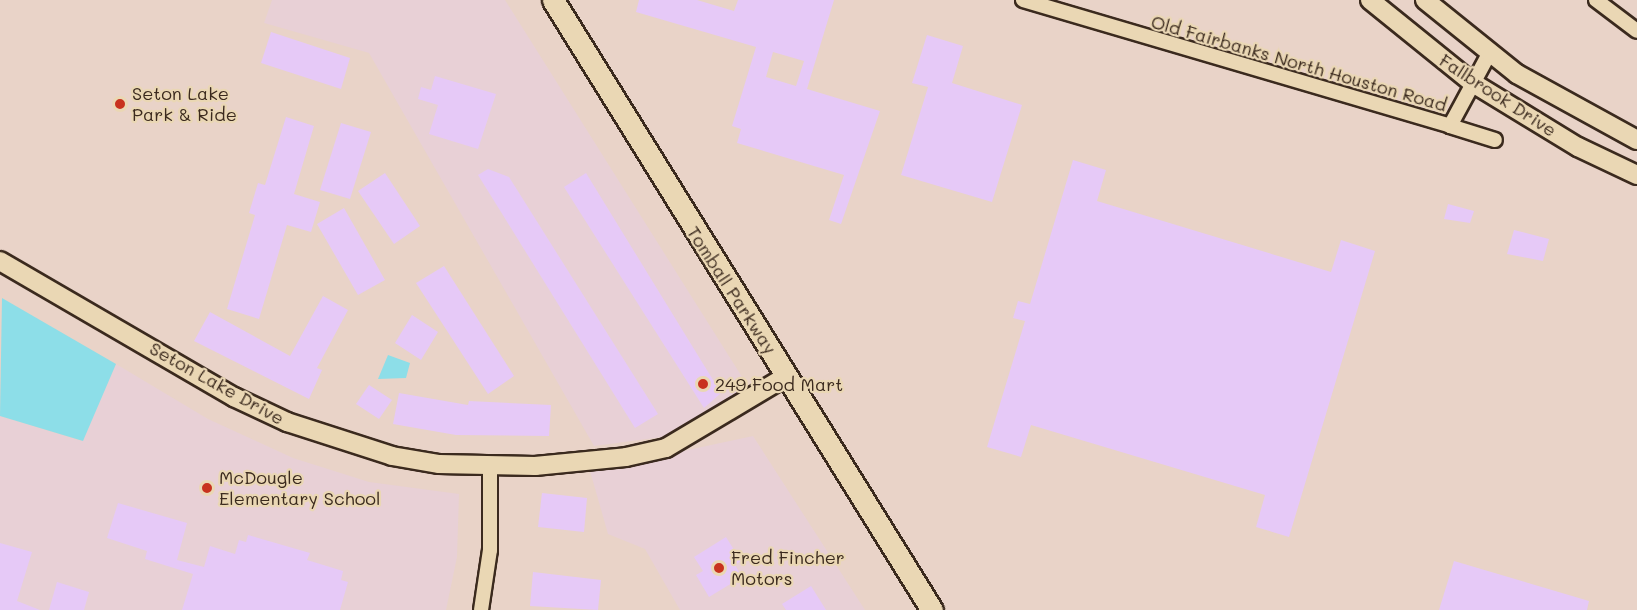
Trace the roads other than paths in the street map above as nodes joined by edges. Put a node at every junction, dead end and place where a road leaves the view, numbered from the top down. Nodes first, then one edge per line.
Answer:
1 (553, 0) edge
2 (1023, 0) edge
3 (1370, 0) edge
4 (1425, 0) edge
5 (1596, 0) edge
6 (1637, 31) edge
7 (1488, 54) junction
8 (1473, 83) junction
9 (1450, 126) junction
10 (1495, 140) dead end
11 (1637, 140) edge
12 (1637, 175) edge
13 (0, 261) edge
14 (787, 376) junction
15 (490, 468) junction
16 (481, 610) edge
17 (932, 610) edge

1 - 14 main road, Tomball Parkway
2 - 9 street, Old Fairbanks North Houston Road
3 - 8 street, Fallbrook Drive
4 - 7 street, Fallbrook Drive
5 - 6 street
7 - 8 street, Old Fairbanks North Houston Road
7 - 11 street, Fallbrook Drive
8 - 9 street, Old Fairbanks North Houston Road
8 - 12 street, Fallbrook Drive
9 - 10 street
13 - 15 street, Seton Lake Drive
14 - 15 street, Seton Lake Drive
14 - 17 main road, Tomball Parkway
15 - 16 street

